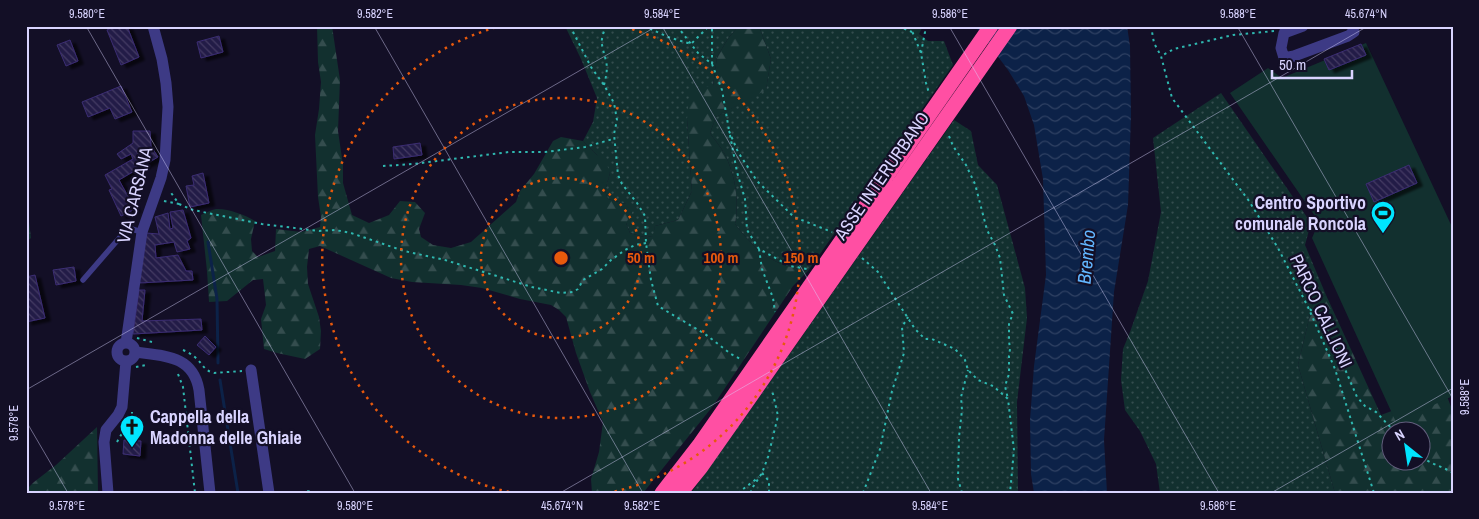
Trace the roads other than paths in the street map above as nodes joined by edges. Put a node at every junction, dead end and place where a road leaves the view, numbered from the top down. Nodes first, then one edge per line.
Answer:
1 (153, 26) edge
2 (991, 26) edge
3 (1010, 26) edge
4 (1303, 26) edge
5 (1352, 26) edge
6 (142, 232) junction
7 (83, 280) dead end
8 (126, 343) junction
9 (135, 352) junction
10 (126, 361) junction
11 (251, 370) dead end
12 (108, 493) edge
13 (210, 493) edge
14 (269, 493) edge
15 (662, 493) edge
16 (680, 493) edge

1 - 6 street, VIA CARSANA
2 - 15 highway, ASSE INTERURBANO
3 - 16 highway, ASSE INTERURBANO
4 - 5 street
6 - 7 lane
6 - 8 street, VIA CARSANA
8 - 9 street
8 - 10 street, VIA CARSANA
9 - 10 street
9 - 13 street
10 - 12 street, VIA CARSANA
11 - 14 street

